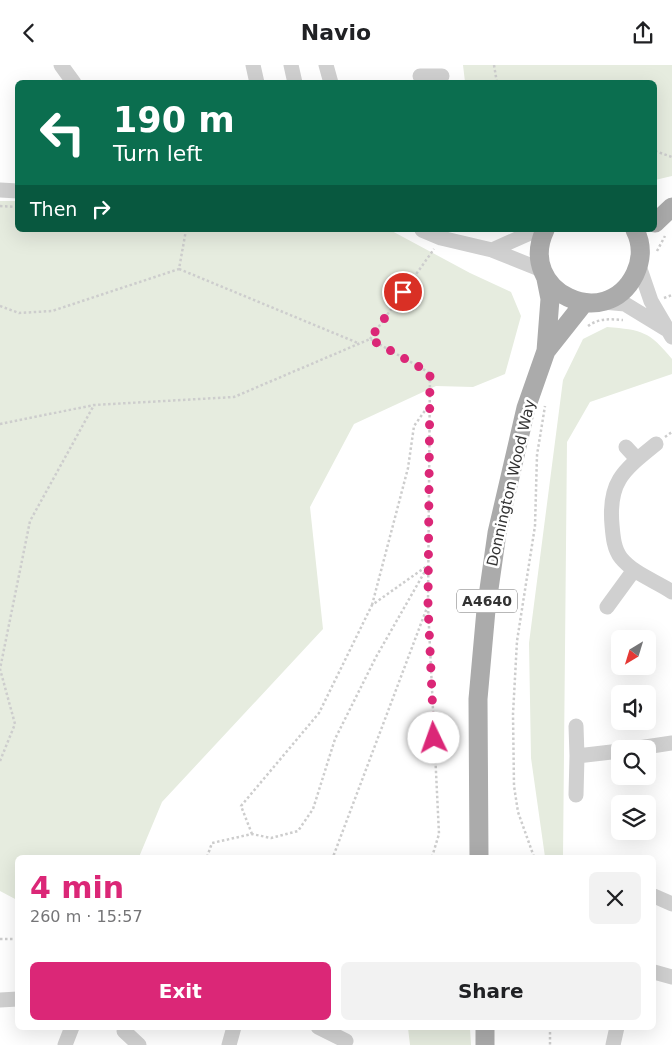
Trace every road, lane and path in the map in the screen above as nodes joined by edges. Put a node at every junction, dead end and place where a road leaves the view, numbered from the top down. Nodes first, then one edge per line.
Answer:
1 (62, 65) edge
2 (253, 65) edge
3 (291, 65) edge
4 (326, 65) edge
5 (494, 65) edge
6 (442, 74) edge
7 (420, 76) dead end
8 (72, 80) edge
9 (256, 80) edge
10 (294, 80) edge
11 (330, 80) edge
12 (497, 80) edge
13 (657, 152) edge
14 (672, 157) edge
15 (0, 190) edge
16 (15, 191) edge
17 (657, 202) edge
18 (672, 202) edge
19 (0, 206) edge
20 (15, 207) edge
21 (672, 207) edge
22 (660, 229) edge
23 (186, 232) edge
24 (427, 232) edge
25 (532, 232) edge
26 (544, 232) edge
27 (640, 233) edge
28 (437, 245) dead end
29 (492, 250) junction
30 (655, 255) dead end
31 (639, 266) junction
32 (180, 269) junction
33 (544, 274) junction
34 (672, 295) edge
35 (664, 297) dead end
36 (603, 301) junction
37 (584, 303) junction
38 (0, 306) edge
39 (627, 322) dead end
40 (584, 328) dead end
41 (670, 333) edge
42 (370, 339) junction
43 (358, 343) junction
44 (546, 351) junction
45 (430, 404) junction
46 (94, 405) junction
47 (545, 405) dead end
48 (0, 424) edge
49 (656, 443) dead end
50 (626, 447) dead end
51 (637, 459) junction
52 (428, 565) junction
53 (634, 570) junction
54 (672, 592) edge
55 (617, 603) dead end
56 (372, 605) junction
57 (428, 605) junction
58 (576, 726) dead end
59 (672, 743) edge
60 (656, 745) edge
61 (611, 752) edge
62 (577, 756) junction
63 (0, 761) edge
64 (576, 795) dead end
65 (252, 834) junction
66 (208, 855) edge
67 (334, 855) edge
68 (433, 855) edge
69 (480, 855) edge
70 (533, 855) edge
71 (656, 897) edge
72 (672, 904) edge
73 (0, 939) edge
74 (15, 939) edge
75 (656, 972) edge
76 (672, 977) edge
77 (15, 999) edge
78 (0, 1000) edge
79 (71, 1030) edge
80 (233, 1030) edge
81 (324, 1030) edge
82 (485, 1030) edge
83 (550, 1030) edge
84 (616, 1030) edge
85 (124, 1031) dead end
86 (346, 1041) dead end
87 (65, 1045) edge
88 (139, 1045) edge
89 (229, 1045) edge
90 (485, 1045) edge
91 (550, 1045) edge
92 (613, 1045) edge

1 - 8 street
2 - 9 street
3 - 10 street
4 - 11 street
5 - 12 path
6 - 7 street
13 - 14 path
15 - 16 street
17 - 18 main road
19 - 20 path
21 - 22 main road
22 - 30 path
23 - 32 path
24 - 29 street
25 - 29 street
26 - 33 main road, A4640
27 - 31 main road
28 - 42 path
29 - 33 street
31 - 36 main road
31 - 41 street
32 - 38 path
32 - 43 path
33 - 37 main road
33 - 44 main road, Donnington Wood Way / A4640
34 - 35 path
36 - 37 main road
36 - 41 street
37 - 44 main road, Donnington Wood Way / A4640
39 - 40 path
42 - 43 path
42 - 45 path
43 - 46 path
44 - 69 main road, Donnington Wood Way / A4640
45 - 52 path
45 - 56 path
46 - 48 path
46 - 63 path
47 - 70 path
49 - 51 street
50 - 51 street
51 - 53 street
52 - 56 path
52 - 57 path
52 - 65 path
53 - 54 street
53 - 55 street
56 - 65 path
57 - 67 path
57 - 68 path
58 - 62 street
59 - 60 street
61 - 62 street
62 - 64 street
65 - 66 path
71 - 72 street
73 - 74 path
75 - 76 street
77 - 78 street
79 - 87 street
80 - 89 street
81 - 86 street
82 - 90 main road
83 - 91 path
84 - 92 street
85 - 88 street

